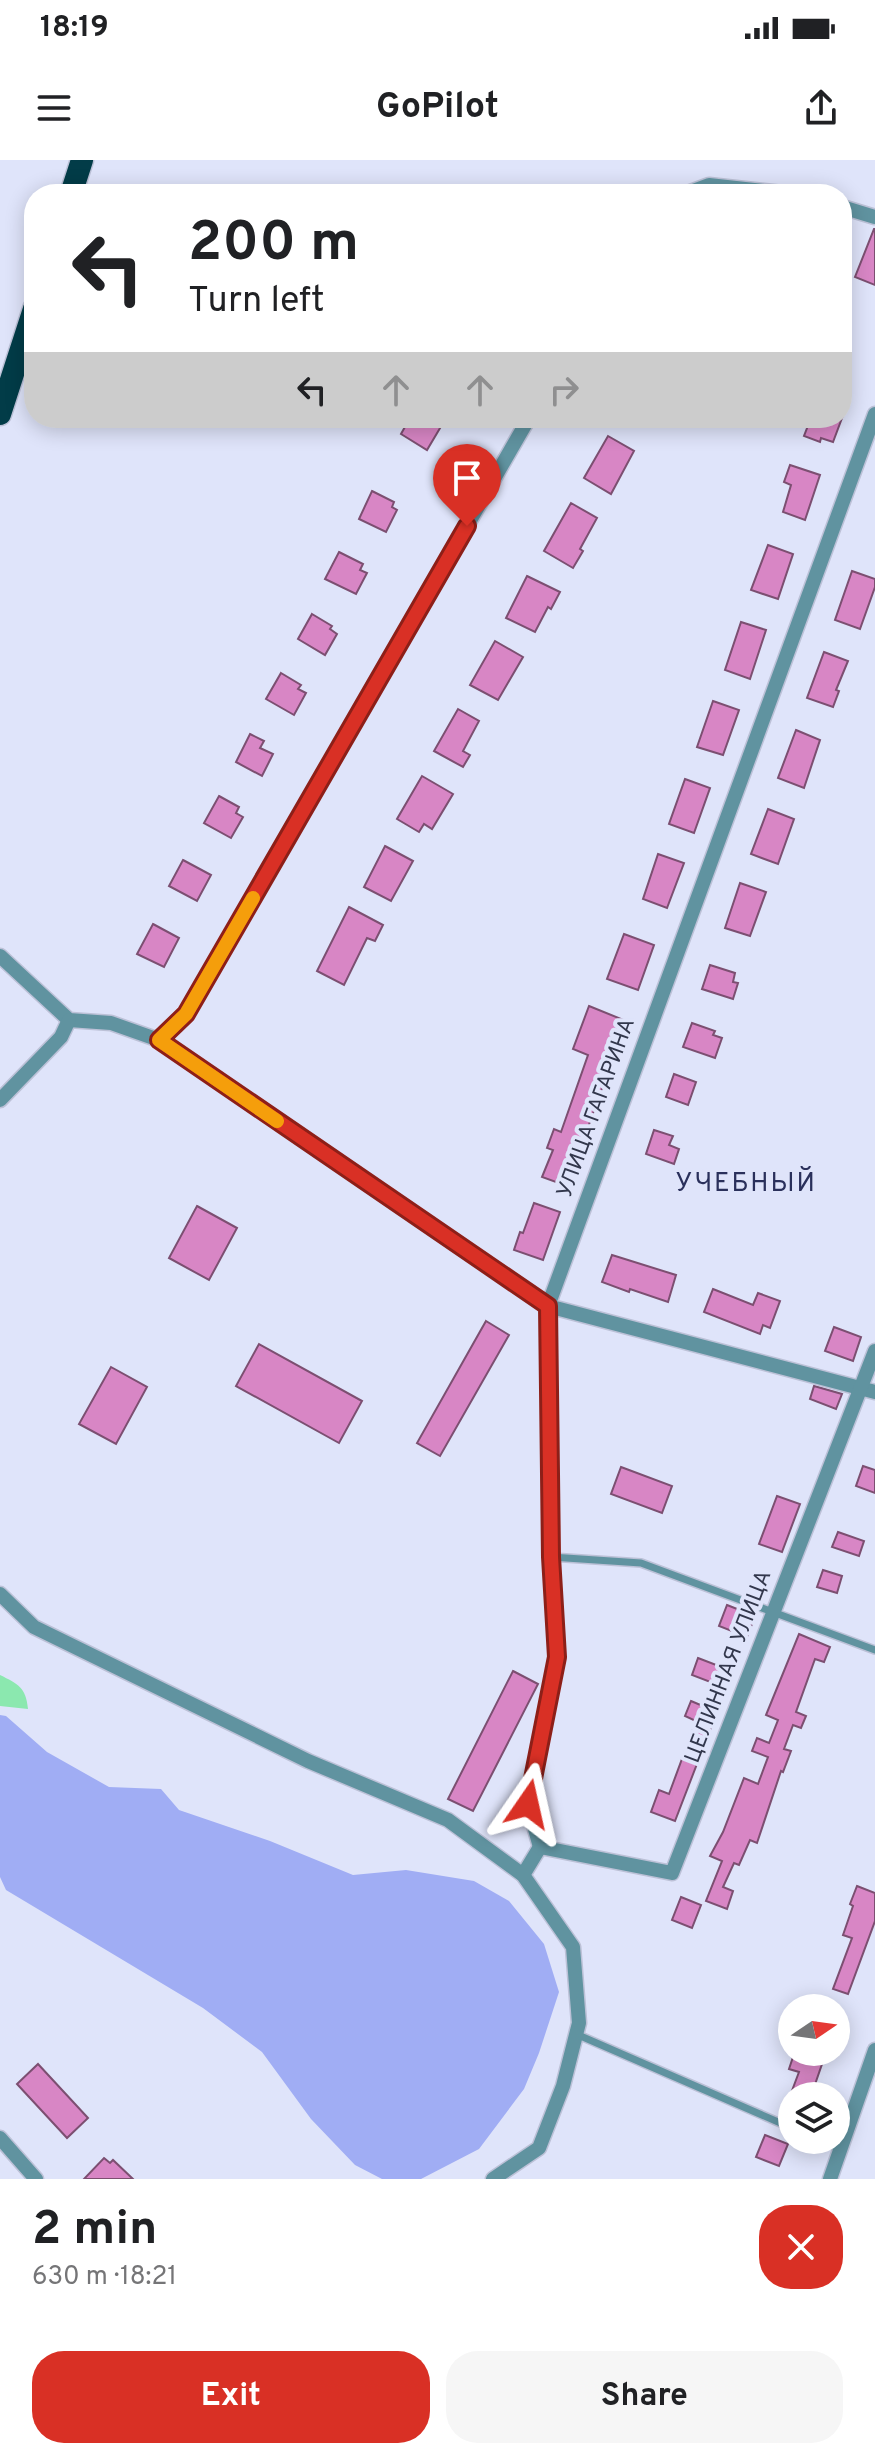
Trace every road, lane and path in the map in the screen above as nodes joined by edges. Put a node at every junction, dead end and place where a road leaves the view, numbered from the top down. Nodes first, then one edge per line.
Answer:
1 (82, 160) edge
2 (74, 184) edge
3 (852, 210) edge
4 (875, 217) edge
5 (24, 340) edge
6 (0, 414) edge
7 (875, 414) edge
8 (523, 428) edge
9 (0, 956) edge
10 (69, 1020) junction
11 (159, 1040) junction
12 (0, 1100) edge
13 (548, 1306) junction
14 (875, 1351) edge
15 (868, 1390) edge
16 (551, 1557) junction
17 (0, 1594) edge
18 (774, 1614) junction
19 (875, 1650) edge
20 (540, 1847) junction
21 (523, 1875) junction
22 (576, 2034) junction
23 (875, 2050) edge
24 (778, 2122) edge
25 (850, 2123) edge
26 (0, 2138) edge
27 (839, 2154) edge
28 (36, 2179) edge
29 (493, 2179) edge
30 (830, 2179) edge

1 - 2 highway
3 - 4 street
5 - 6 highway
7 - 13 street, УЛИЦА ГАГАРИНА
8 - 11 street
9 - 10 street
10 - 11 street
10 - 12 street
11 - 13 street
13 - 15 street
13 - 16 street, УЛИЦА ГАГАРИНА
14 - 15 street, ЦЕЛИННАЯ УЛИЦА
15 - 18 street, ЦЕЛИННАЯ УЛИЦА
16 - 18 lane
16 - 20 street, УЛИЦА ГАГАРИНА
17 - 21 street
18 - 19 lane
18 - 20 street, ЦЕЛИННАЯ УЛИЦА
20 - 21 street
21 - 22 street
22 - 24 lane
22 - 29 street
23 - 25 street
26 - 28 street
27 - 30 street

